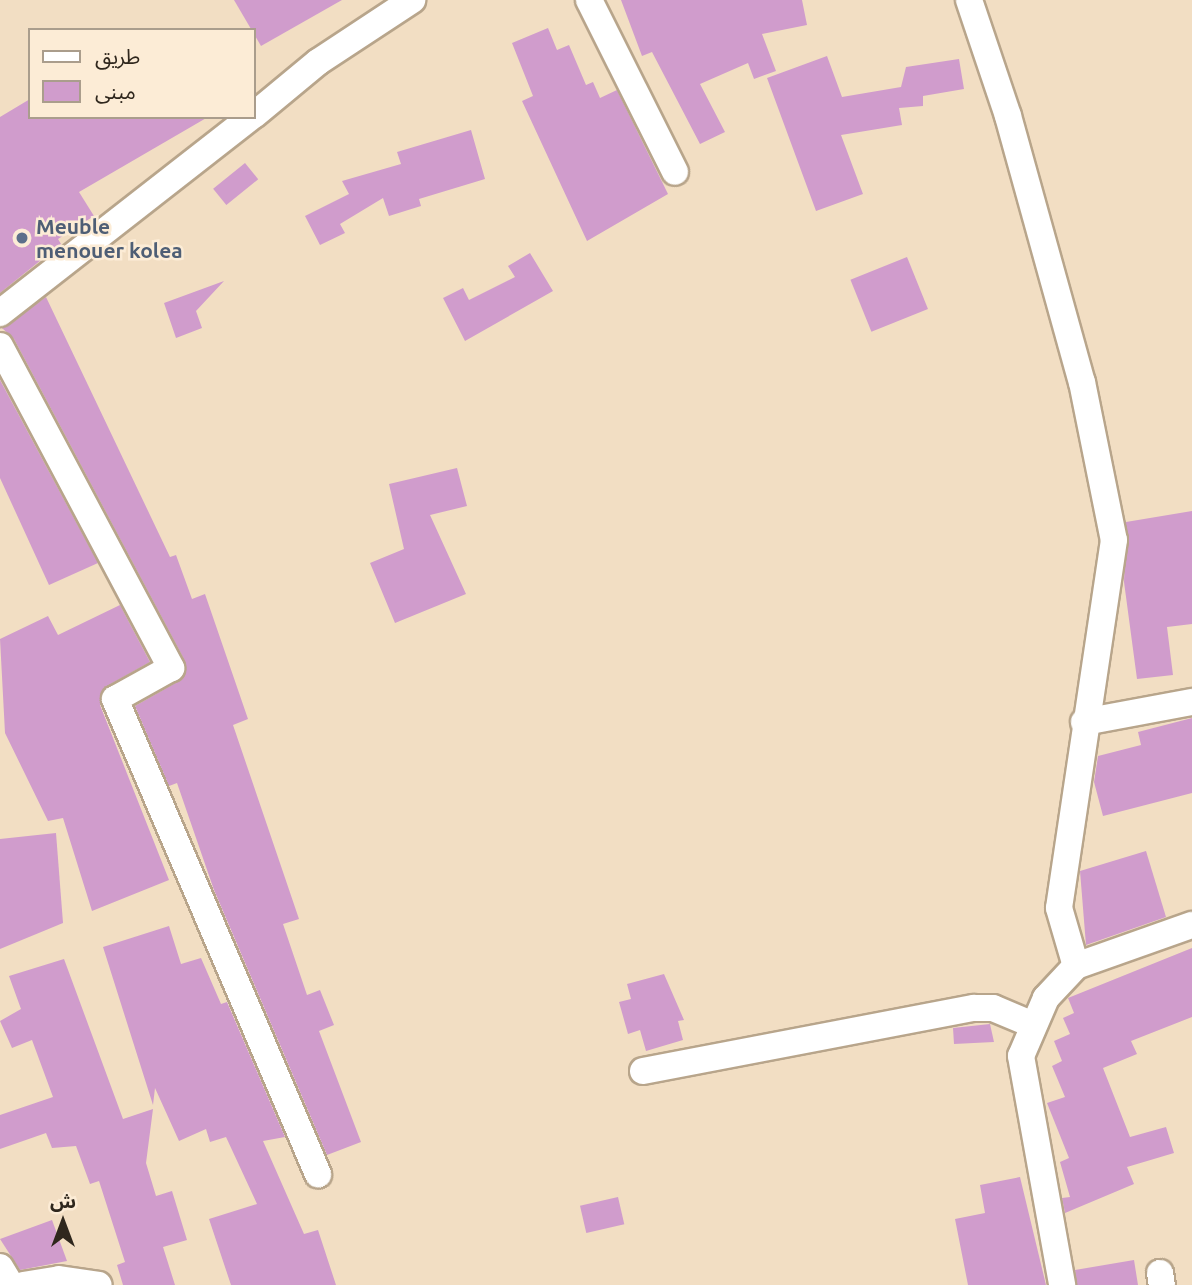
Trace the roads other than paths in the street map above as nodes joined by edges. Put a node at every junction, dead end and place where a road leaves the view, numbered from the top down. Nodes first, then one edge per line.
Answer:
1 (412, 0) edge
2 (589, 0) edge
3 (969, 0) edge
4 (256, 113) edge
5 (248, 119) edge
6 (675, 172) dead end
7 (0, 313) edge
8 (0, 345) edge
9 (1192, 702) edge
10 (1084, 722) junction
11 (1192, 925) edge
12 (1076, 966) junction
13 (1031, 1024) junction
14 (643, 1071) dead end
15 (318, 1174) dead end
16 (0, 1267) edge
17 (11, 1285) edge
18 (23, 1285) edge
19 (99, 1285) edge
20 (1062, 1285) edge

1 - 4 street
2 - 6 street
3 - 10 street
5 - 7 street
8 - 15 street
9 - 10 street
10 - 12 street
11 - 12 street
12 - 13 street
13 - 14 street
13 - 20 street
16 - 17 street
18 - 19 street

